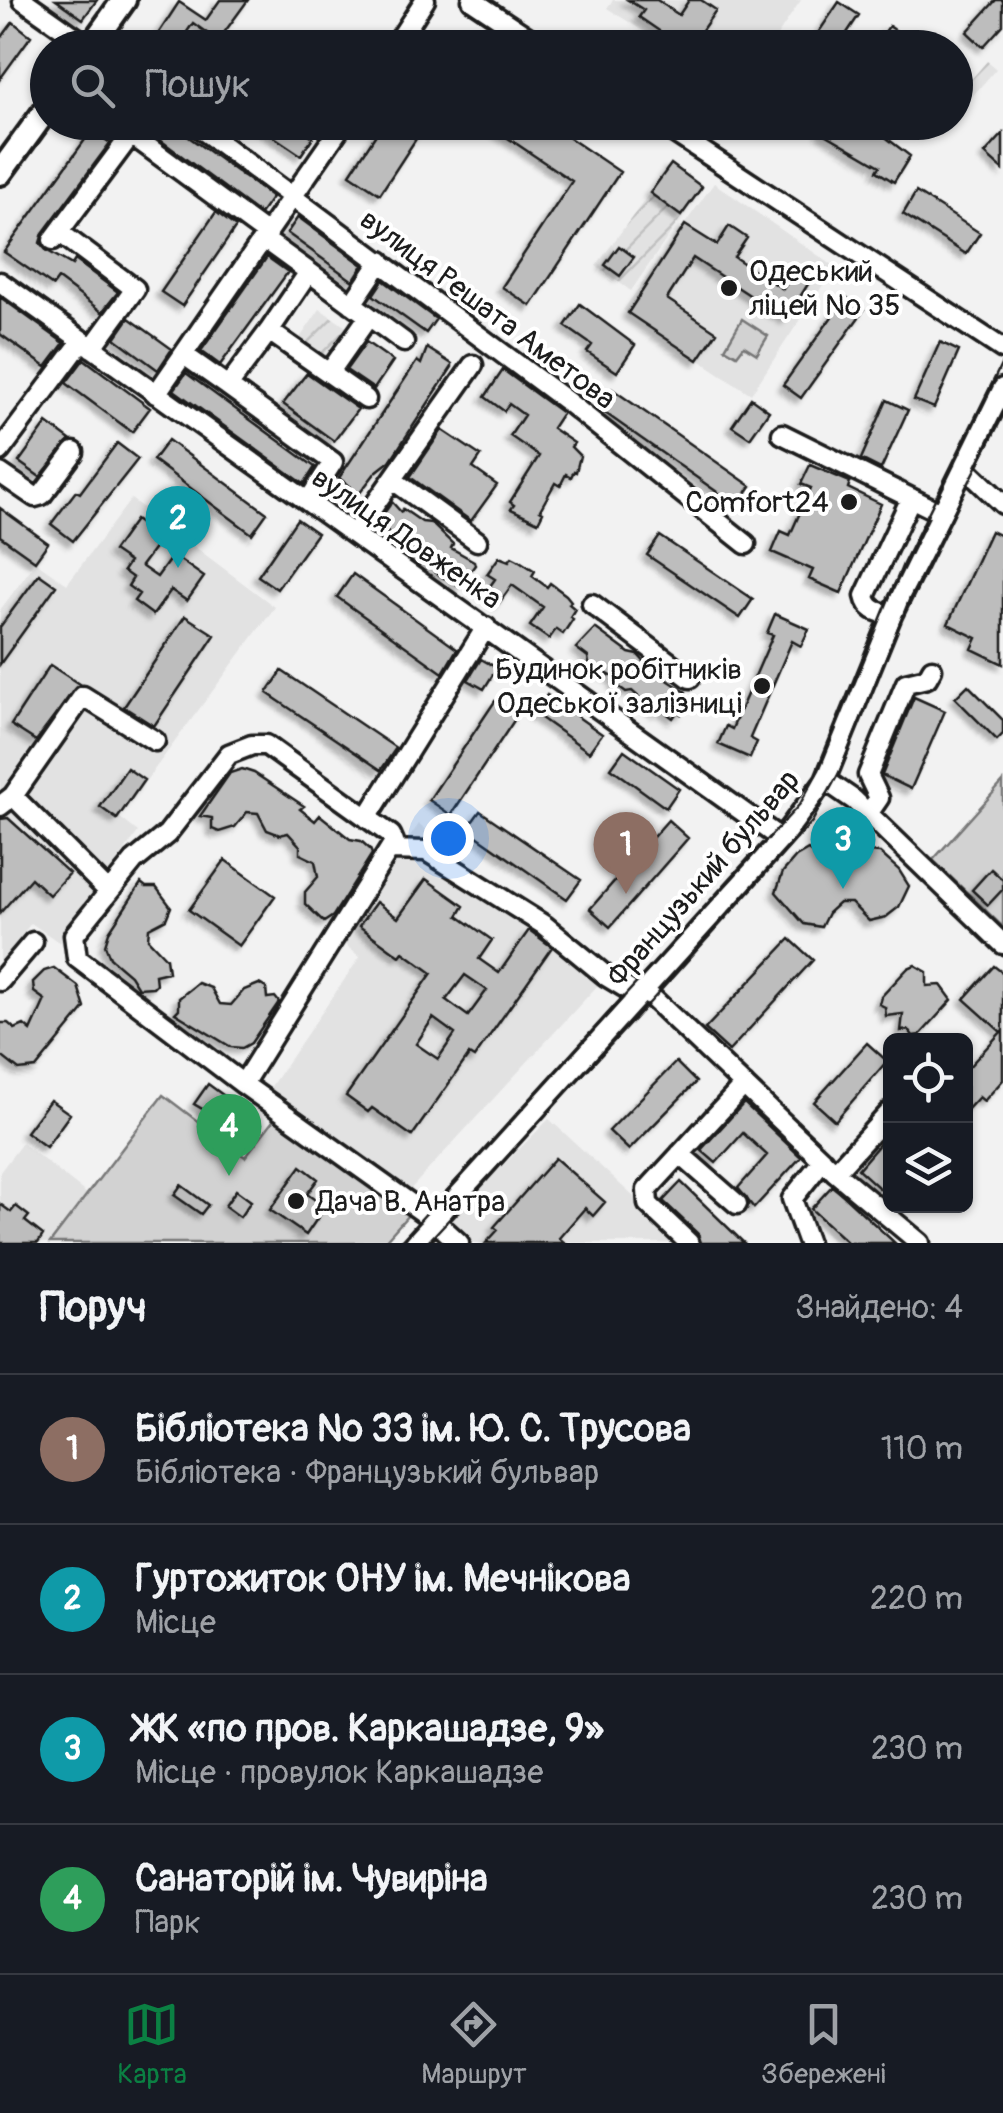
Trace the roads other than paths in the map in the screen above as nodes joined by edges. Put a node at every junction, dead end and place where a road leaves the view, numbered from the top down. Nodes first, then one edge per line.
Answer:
1 (22, 0) edge
2 (124, 0) edge
3 (425, 0) edge
4 (472, 0) edge
5 (65, 30) edge
6 (102, 30) edge
7 (406, 30) edge
8 (517, 30) edge
9 (30, 132) edge
10 (126, 140) edge
11 (137, 140) edge
12 (216, 140) edge
13 (332, 140) edge
14 (685, 140) edge
15 (0, 174) edge
16 (294, 198) junction
17 (266, 238) junction
18 (381, 261) junction
19 (309, 272) junction
20 (0, 282) edge
21 (352, 304) junction
22 (369, 316) junction
23 (269, 330) junction
24 (404, 342) dead end
25 (87, 344) junction
26 (1003, 350) edge
27 (184, 355) junction
28 (473, 365) dead end
29 (330, 373) junction
30 (228, 386) junction
31 (1003, 388) edge
32 (156, 394) junction
33 (366, 399) dead end
34 (782, 434) dead end
35 (0, 450) edge
36 (74, 452) dead end
37 (964, 468) junction
38 (0, 473) edge
39 (392, 480) junction
40 (1000, 496) edge
41 (910, 498) junction
42 (308, 501) junction
43 (941, 514) junction
44 (354, 534) junction
45 (476, 542) dead end
46 (746, 544) dead end
47 (592, 604) dead end
48 (892, 616) junction
49 (486, 628) junction
50 (932, 669) dead end
51 (690, 678) dead end
52 (155, 741) dead end
53 (824, 780) junction
54 (7, 802) edge
55 (868, 814) junction
56 (367, 818) junction
57 (782, 839) junction
58 (391, 850) junction
59 (108, 892) junction
60 (33, 942) dead end
61 (1003, 944) edge
62 (0, 981) edge
63 (642, 993) junction
64 (243, 1084) junction
65 (744, 1086) junction
66 (883, 1118) edge
67 (680, 1154) junction
68 (829, 1166) junction
69 (737, 1204) dead end
70 (436, 1221) junction
71 (415, 1243) edge
72 (460, 1243) edge
73 (689, 1243) edge
74 (808, 1243) edge
75 (920, 1243) edge

1 - 5 street
2 - 6 main road
3 - 7 street
4 - 8 street
9 - 15 main road
10 - 25 street
11 - 17 street
12 - 16 street, вулиця Решата Аметова
13 - 16 street
14 - 26 street
16 - 17 street
16 - 18 street, вулиця Решата Аметова
17 - 19 street
17 - 27 street
18 - 21 street
18 - 46 street, вулиця Решата Аметова
19 - 21 street
19 - 23 street
20 - 25 street, вулиця Довженка
21 - 22 street
22 - 24 street
22 - 29 street
23 - 29 street
23 - 30 street
25 - 32 street, вулиця Довженка
25 - 35 street
27 - 30 street
27 - 32 street
28 - 39 street
29 - 33 street
30 - 42 street
31 - 37 street, Французький бульвар
32 - 42 street, вулиця Довженка
34 - 41 street
36 - 38 street
37 - 40 street
37 - 43 street, Французький бульвар
39 - 44 street
39 - 45 street
41 - 43 street
41 - 48 street
42 - 44 street, вулиця Довженка
43 - 48 street, Французький бульвар
44 - 49 street, вулиця Довженка
47 - 51 street
48 - 53 street, Французький бульвар
49 - 56 street
49 - 57 street, вулиця Довженка
50 - 55 street
52 - 54 street
53 - 55 street
53 - 57 street, Французький бульвар
54 - 59 street
55 - 61 street
56 - 58 street
56 - 59 street
57 - 63 street, Французький бульвар
58 - 63 street
58 - 64 street
59 - 64 street
60 - 62 street
63 - 65 street
63 - 70 street, Французький бульвар
64 - 70 street
65 - 67 street
65 - 68 street
66 - 68 street
67 - 69 street
67 - 73 street
68 - 74 street
68 - 75 street
70 - 71 street, Французький бульвар
70 - 72 street

